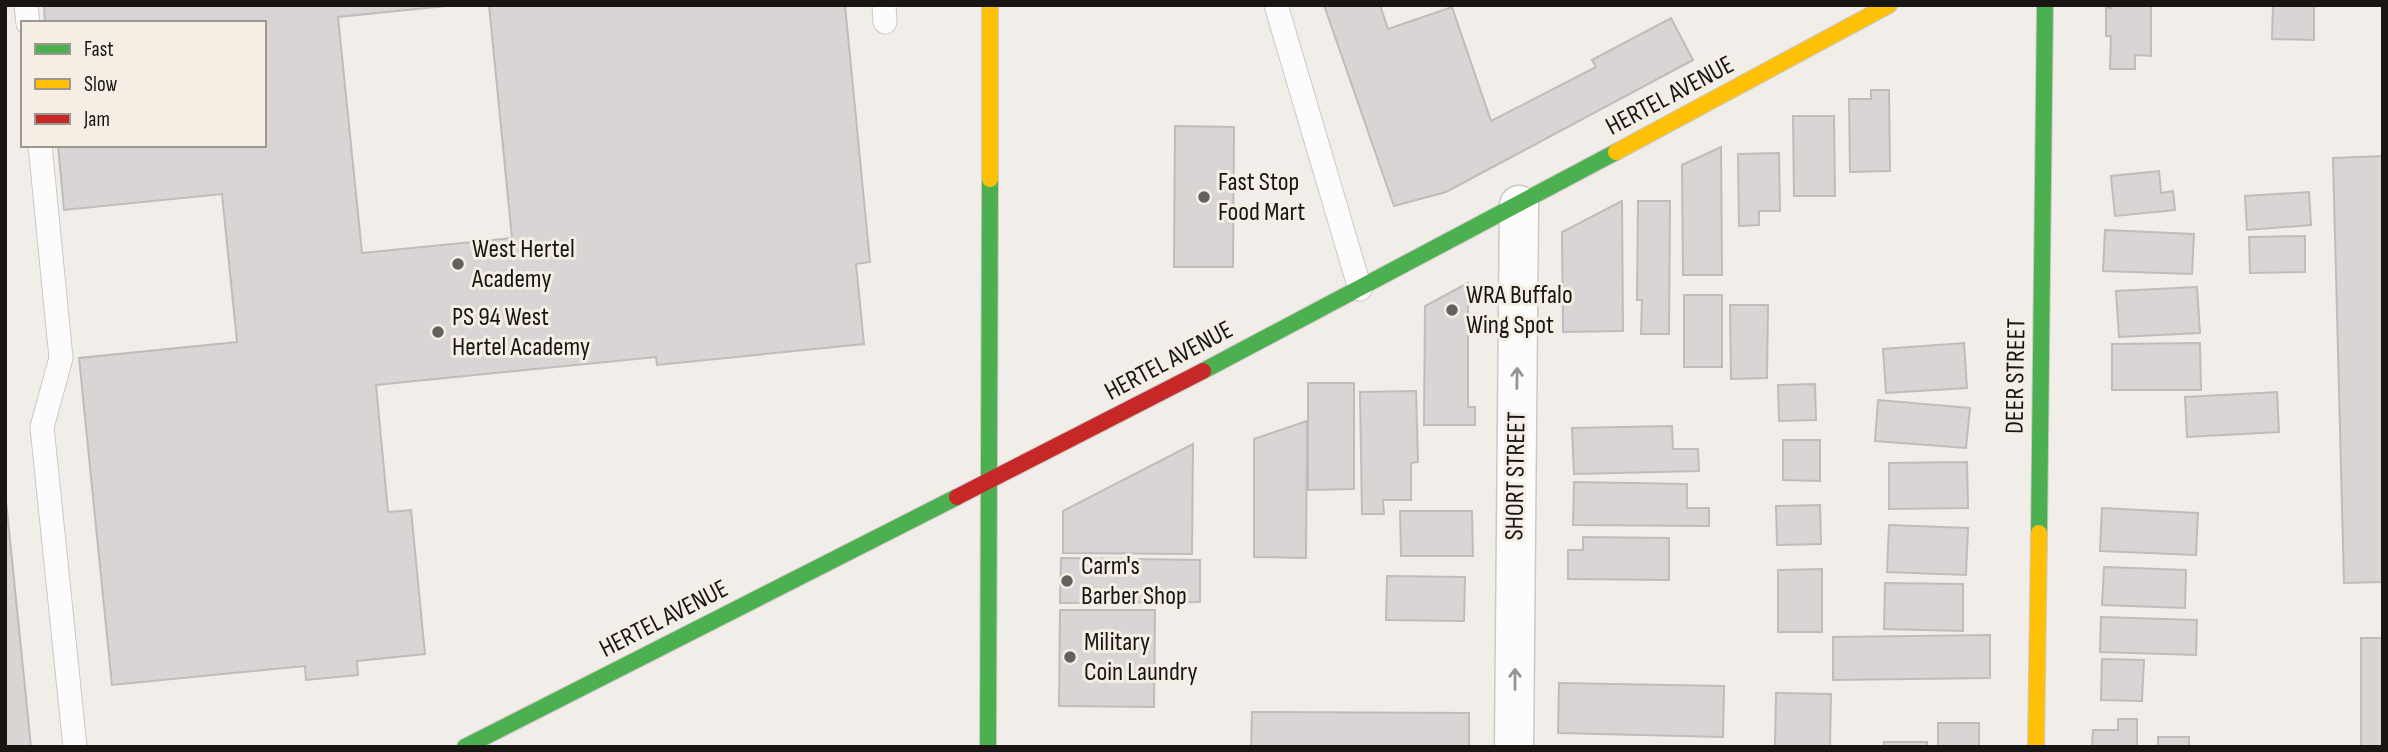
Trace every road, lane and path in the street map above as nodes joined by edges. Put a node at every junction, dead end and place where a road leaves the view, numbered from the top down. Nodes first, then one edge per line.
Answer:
1 (990, 5) edge
2 (1276, 5) edge
3 (1889, 5) edge
4 (2045, 5) edge
5 (40, 147) edge
6 (1519, 205) junction
7 (1360, 289) junction
8 (988, 483) junction
9 (75, 747) edge
10 (464, 747) edge
11 (988, 747) edge
12 (1514, 747) edge
13 (2036, 747) edge

1 - 8 street
2 - 7 lane
3 - 6 street, HERTEL AVENUE
4 - 13 street, DEER STREET
5 - 9 lane
6 - 7 street, HERTEL AVENUE
12 -> 6 street, SHORT STREET
7 - 8 street, HERTEL AVENUE
8 - 10 street, HERTEL AVENUE
8 - 11 street

